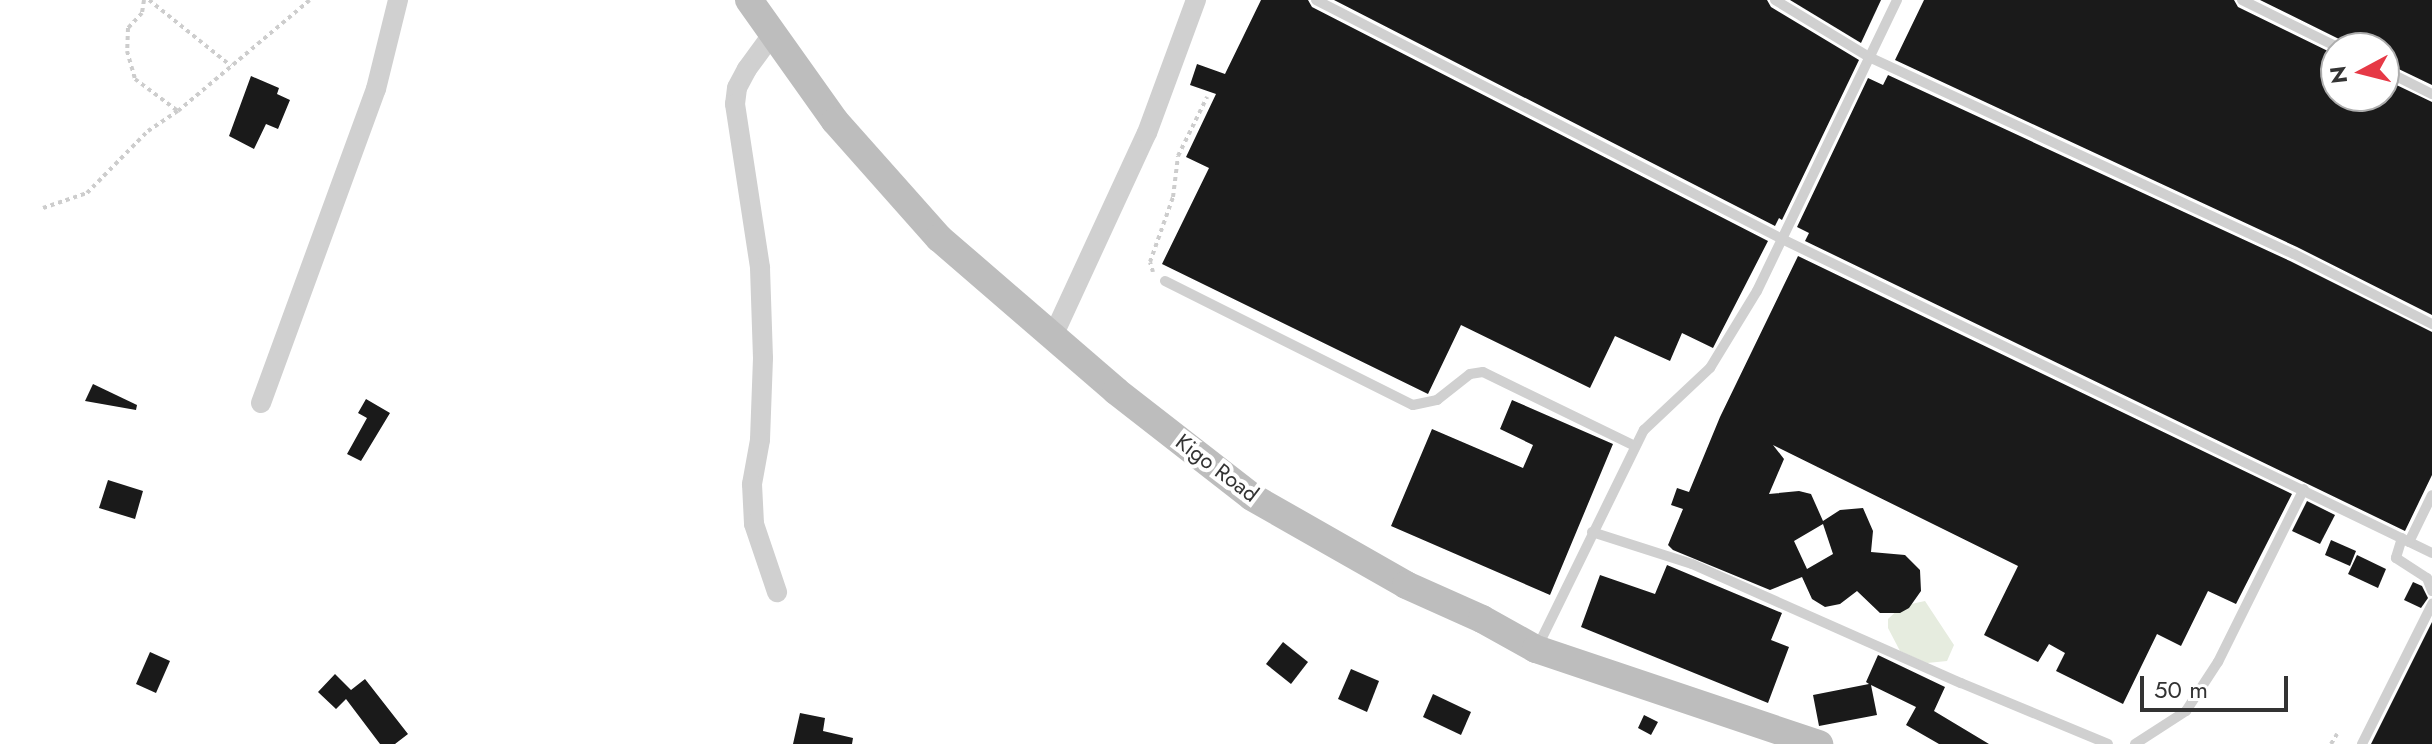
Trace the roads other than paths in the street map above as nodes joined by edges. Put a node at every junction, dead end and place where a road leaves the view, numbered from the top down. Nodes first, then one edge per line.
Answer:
1 (398, 0) edge
2 (749, 0) edge
3 (1196, 0) edge
4 (1316, 0) edge
5 (1775, 0) edge
6 (1897, 0) edge
7 (2242, 0) edge
8 (774, 32) junction
9 (2320, 39) edge
10 (1869, 57) junction
11 (2400, 78) edge
12 (2432, 94) edge
13 (1782, 239) junction
14 (1165, 281) road end
15 (2432, 324) edge
16 (1053, 336) junction
17 (261, 403) dead end
18 (1635, 446) junction
19 (2304, 489) junction
20 (2432, 495) edge
21 (1592, 532) junction
22 (2405, 540) junction
23 (2432, 553) edge
24 (2432, 591) edge
25 (777, 592) dead end
26 (2432, 604) edge
27 (1536, 649) junction
28 (1819, 744) edge
29 (2108, 744) edge
30 (2135, 744) edge
31 (2362, 744) edge

1 - 17 street
2 - 8 street, Kigo Road
3 - 16 street
4 - 13 lane
5 - 10 lane
6 - 10 lane
7 - 9 lane
8 - 16 street, Kigo Road
8 - 25 street
10 - 13 lane
10 - 15 lane
11 - 12 lane
13 - 18 lane
13 - 19 lane
14 - 18 lane
16 - 27 street, Kigo Road
18 - 21 lane
19 - 22 lane
19 - 30 lane
20 - 22 lane
21 - 27 lane
21 - 29 lane
22 - 23 lane
22 - 24 lane
26 - 31 lane
27 - 28 street, Kigo Road

